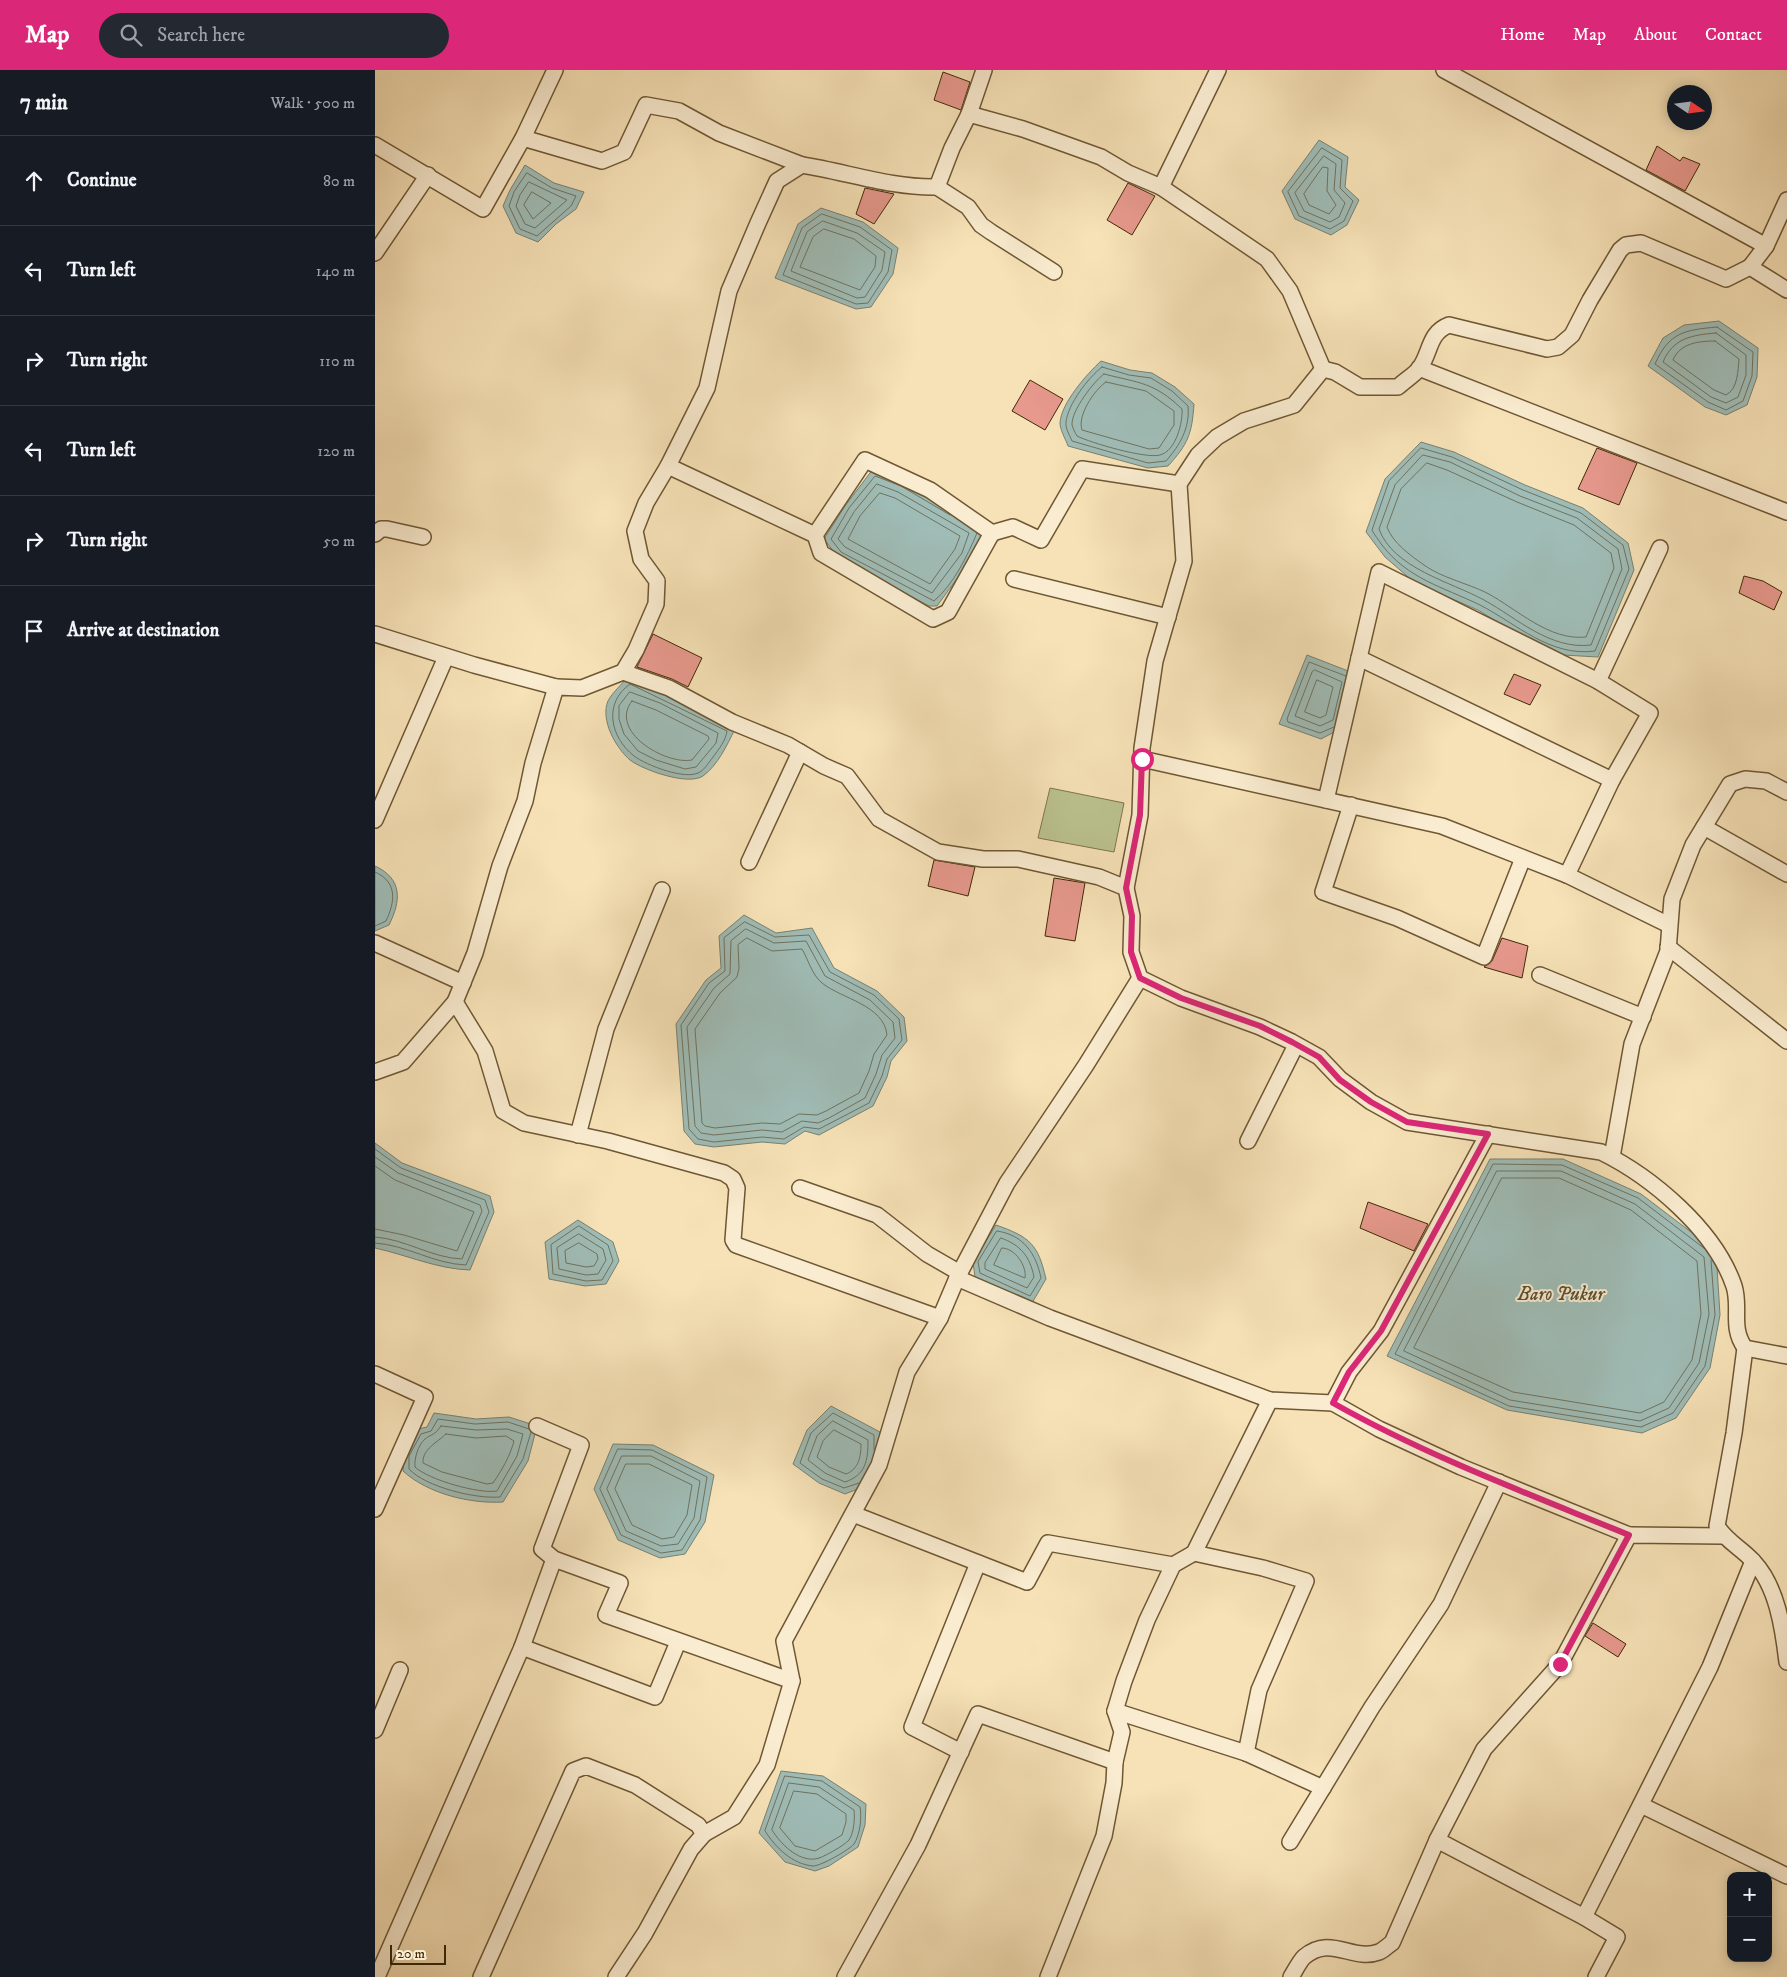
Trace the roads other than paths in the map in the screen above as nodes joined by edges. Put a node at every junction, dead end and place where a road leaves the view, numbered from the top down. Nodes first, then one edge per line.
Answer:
1 (555, 70) edge
2 (984, 70) edge
3 (1218, 70) edge
4 (1444, 70) edge
5 (969, 114) junction
6 (523, 138) junction
7 (375, 145) edge
8 (802, 165) junction
9 (427, 175) junction
10 (937, 187) junction
11 (1161, 187) junction
12 (1787, 200) edge
13 (1766, 246) junction
14 (375, 253) edge
15 (1750, 267) junction
16 (1054, 272) dead end
17 (1787, 290) edge
18 (1419, 368) junction
19 (1323, 369) junction
20 (668, 466) junction
21 (1179, 484) junction
22 (1787, 512) edge
23 (993, 533) junction
24 (375, 534) edge
25 (815, 534) junction
26 (423, 537) dead end
27 (1660, 548) dead end
28 (1014, 579) dead end
29 (1168, 616) junction
30 (375, 634) edge
31 (446, 657) junction
32 (1359, 658) junction
33 (623, 672) junction
34 (1598, 680) junction
35 (557, 687) junction
36 (800, 752) junction
37 (1142, 759) junction
38 (1612, 780) junction
39 (1787, 792) edge
40 (1326, 800) junction
41 (1351, 805) junction
42 (375, 820) edge
43 (1704, 827) junction
44 (1523, 858) junction
45 (749, 862) dead end
46 (1787, 874) edge
47 (1567, 875) junction
48 (1126, 888) junction
49 (662, 890) dead end
50 (1669, 925) junction
51 (375, 943) edge
52 (1668, 946) junction
53 (1540, 975) dead end
54 (1140, 978) junction
55 (463, 983) junction
56 (455, 1002) junction
57 (1643, 1017) junction
58 (1787, 1041) edge
59 (1296, 1044) junction
60 (375, 1072) edge
61 (1488, 1134) junction
62 (578, 1135) junction
63 (1248, 1141) dead end
64 (1612, 1157) junction
65 (800, 1188) dead end
66 (959, 1276) junction
67 (940, 1318) junction
68 (1745, 1348) junction
69 (1787, 1356) edge
70 (375, 1374) edge
71 (1270, 1400) junction
72 (1333, 1403) junction
73 (537, 1426) dead end
74 (1499, 1482) junction
75 (375, 1509) edge
76 (853, 1514) junction
77 (1629, 1535) junction
78 (1723, 1536) junction
79 (1194, 1554) junction
80 (554, 1559) junction
81 (1753, 1561) junction
82 (978, 1563) junction
83 (1173, 1565) junction
84 (678, 1642) junction
85 (522, 1647) junction
86 (1787, 1662) edge
87 (401, 1670) dead end
88 (792, 1681) junction
89 (1115, 1711) junction
90 (375, 1730) edge
91 (961, 1752) junction
92 (1247, 1754) junction
93 (1115, 1762) junction
94 (1323, 1788) junction
95 (1641, 1805) junction
96 (704, 1834) junction
97 (1437, 1840) junction
98 (1290, 1842) dead end
99 (1787, 1876) edge
100 (1584, 1916) junction
101 (377, 1977) edge
102 (481, 1977) edge
103 (616, 1977) edge
104 (845, 1977) edge
105 (1048, 1977) edge
106 (1291, 1977) edge
107 (1596, 1977) edge

1 - 6 street
2 - 5 street
3 - 11 street
4 - 13 street
5 - 10 street
5 - 11 street
6 - 8 street
6 - 9 street
7 - 9 street
8 - 10 street
8 - 20 street
9 - 14 street
10 - 16 street
11 - 19 street
12 - 13 street
13 - 15 street
15 - 17 street
15 - 18 street
18 - 19 street
18 - 22 street
19 - 21 street
20 - 25 street
20 - 33 street
21 - 23 street
21 - 29 street
23 - 25 street
23 - 25 street
24 - 26 street
27 - 34 street
28 - 29 street
29 - 37 street
30 - 31 street
31 - 35 street
31 - 42 street
32 - 34 street
32 - 38 street
32 - 40 street
33 - 35 street
33 - 36 street
34 - 38 street
35 - 55 street
36 - 45 street
36 - 48 street
37 - 40 street
37 - 48 street
38 - 47 street
39 - 43 street
40 - 41 street
41 - 44 street
41 - 44 street
43 - 46 street
43 - 50 street
44 - 47 street
47 - 50 street
48 - 54 street
49 - 62 street
50 - 52 street
51 - 55 street
52 - 57 street
52 - 58 street
53 - 57 street
54 - 59 street
54 - 66 street
55 - 56 street
56 - 60 street
56 - 62 street
57 - 64 street
59 - 61 street
59 - 63 street
61 - 64 street
61 - 72 street
62 - 67 street
64 - 68 street
65 - 66 street
66 - 67 street
66 - 71 street
67 - 76 street
68 - 69 street
68 - 78 street
70 - 75 street
71 - 72 street
71 - 79 street
72 - 74 street
73 - 80 street
74 - 77 street
74 - 94 street
76 - 82 street
76 - 88 street
77 - 78 street
77 - 97 street
78 - 81 street
79 - 83 street
79 - 92 street
80 - 84 street
80 - 85 street
81 - 86 street
81 - 95 street
82 - 83 street
82 - 91 street
83 - 89 street
84 - 85 street
84 - 88 street
85 - 101 street
87 - 90 street
88 - 96 street
89 - 92 street
89 - 93 street
91 - 93 street
91 - 104 street
92 - 94 street
93 - 105 street
94 - 98 street
95 - 99 street
95 - 100 street
96 - 102 street
96 - 103 street
97 - 100 street
97 - 106 street
100 - 107 street

